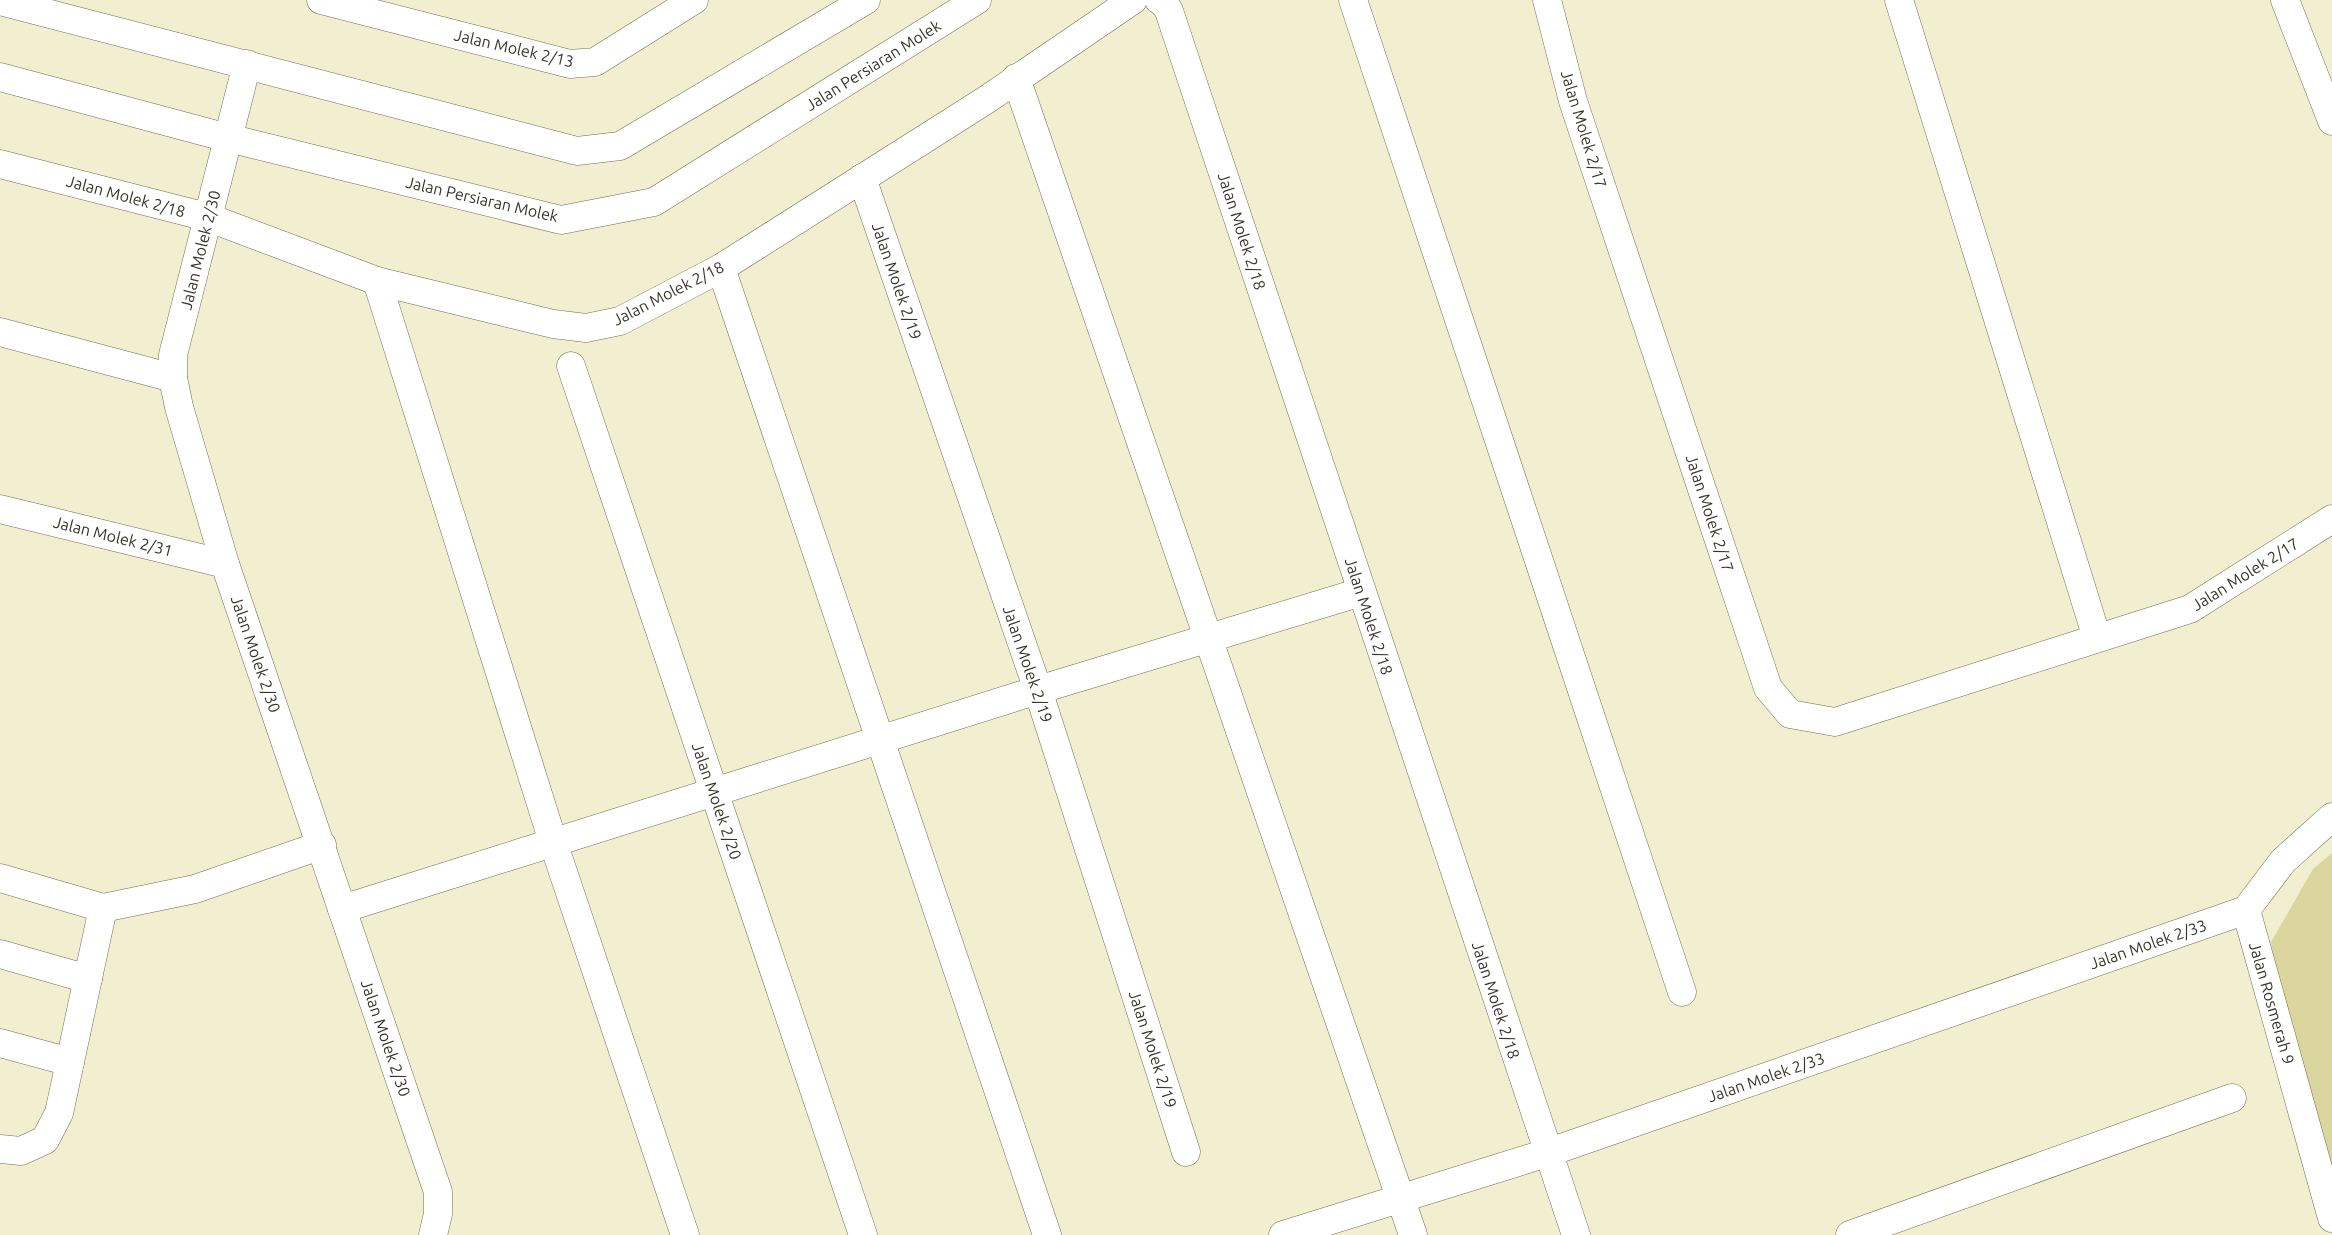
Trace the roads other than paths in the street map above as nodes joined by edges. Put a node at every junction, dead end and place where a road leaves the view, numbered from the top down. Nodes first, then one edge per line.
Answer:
1 (322, 0) edge
2 (694, 0) edge
3 (866, 0) edge
4 (977, 0) edge
5 (1133, 0) edge
6 (1159, 0) edge
7 (1353, 0) edge
8 (1547, 0) edge
9 (1899, 0) edge
10 (2285, 0) edge
11 (0, 1) edge
12 (247, 64) junction
13 (0, 77) edge
14 (1016, 78) junction
15 (2332, 122) edge
16 (228, 138) junction
17 (0, 164) edge
18 (862, 178) junction
19 (207, 217) junction
20 (720, 268) junction
21 (377, 281) junction
22 (0, 332) edge
23 (571, 366) dead end
24 (173, 378) junction
25 (0, 509) edge
26 (2332, 518) edge
27 (225, 564) junction
28 (1361, 592) junction
29 (1208, 637) junction
30 (2097, 638) junction
31 (1038, 690) junction
32 (880, 739) junction
33 (714, 791) junction
34 (2332, 817) edge
35 (553, 842) junction
36 (322, 845) junction
37 (0, 878) edge
38 (103, 908) junction
39 (342, 909) junction
40 (2246, 910) junction
41 (0, 954) edge
42 (88, 979) junction
43 (1682, 992) dead end
44 (0, 1044) edge
45 (70, 1062) junction
46 (2232, 1098) dead end
47 (0, 1148) edge
48 (1186, 1152) dead end
49 (1547, 1152) junction
50 (1400, 1198) junction
51 (2332, 1218) edge
52 (433, 1235) edge
53 (685, 1235) edge
54 (863, 1235) edge
55 (1047, 1235) edge
56 (1283, 1235) edge
57 (1413, 1235) edge
58 (1576, 1235) edge
59 (1850, 1235) edge

1 - 2 street, Jalan Molek 2/13
3 - 12 street
4 - 16 street, Jalan Persiaran Molek
5 - 14 street, Jalan Molek 2/18
6 - 28 street, Jalan Molek 2/18
7 - 43 street
8 - 30 street, Jalan Molek 2/17
9 - 30 street
10 - 15 street
11 - 12 street
12 - 16 street, Jalan Molek 2/30
13 - 16 street, Jalan Persiaran Molek
14 - 18 street, Jalan Molek 2/18
14 - 29 street
16 - 19 street, Jalan Molek 2/30
17 - 19 street, Jalan Molek 2/18
18 - 20 street, Jalan Molek 2/18
18 - 31 street, Jalan Molek 2/19
19 - 21 street, Jalan Molek 2/18
19 - 24 street, Jalan Molek 2/30
20 - 21 street, Jalan Molek 2/18
20 - 32 street
21 - 35 street
22 - 24 street
23 - 33 street, Jalan Molek 2/20
24 - 27 street, Jalan Molek 2/30
25 - 27 street, Jalan Molek 2/31
26 - 30 street, Jalan Molek 2/17
27 - 36 street, Jalan Molek 2/30
28 - 29 street
28 - 49 street, Jalan Molek 2/18
29 - 31 street
29 - 50 street
31 - 32 street
31 - 48 street, Jalan Molek 2/19
32 - 33 street
32 - 55 street
33 - 35 street
33 - 54 street, Jalan Molek 2/20
34 - 40 street
35 - 39 street
35 - 53 street
36 - 38 street
36 - 39 street, Jalan Molek 2/30
37 - 38 street
38 - 42 street
39 - 52 street, Jalan Molek 2/30
40 - 49 street, Jalan Molek 2/33
40 - 51 street, Jalan Rosmerah 9
41 - 42 street
42 - 45 street
44 - 45 street
45 - 47 street
46 - 59 street
49 - 50 street, Jalan Molek 2/33
49 - 58 street, Jalan Molek 2/18
50 - 56 street, Jalan Molek 2/33
50 - 57 street

